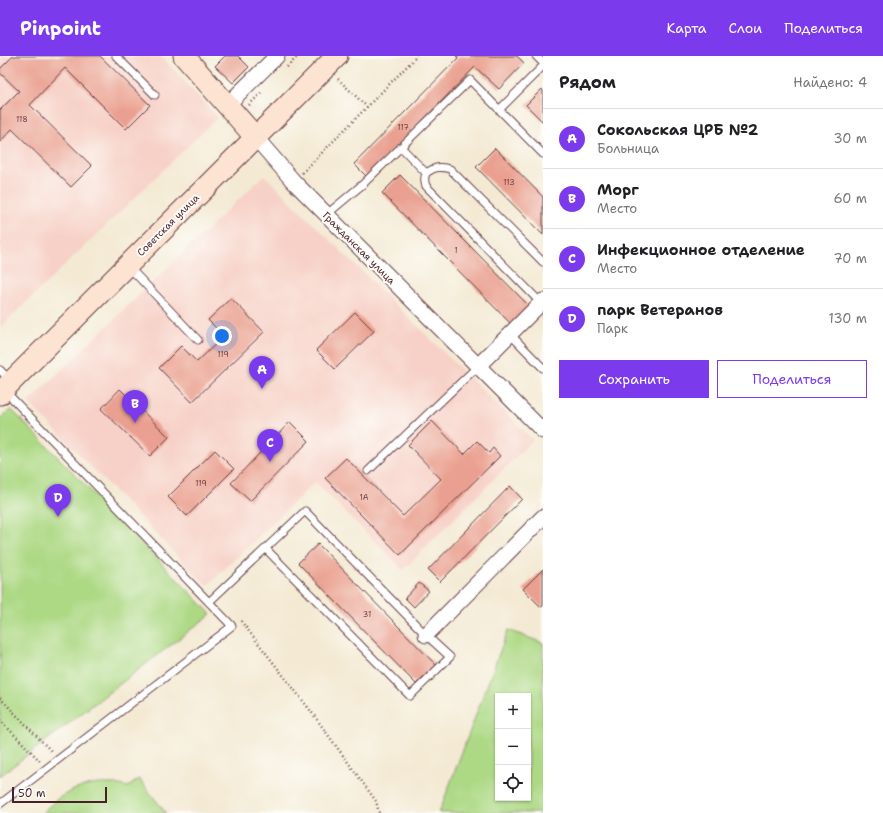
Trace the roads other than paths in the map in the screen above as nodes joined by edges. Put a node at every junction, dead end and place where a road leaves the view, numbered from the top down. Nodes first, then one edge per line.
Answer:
1 (116, 56) edge
2 (184, 56) edge
3 (277, 56) edge
4 (337, 56) edge
5 (536, 56) edge
6 (543, 63) edge
7 (543, 66) edge
8 (155, 95) dead end
9 (227, 105) junction
10 (499, 110) junction
11 (256, 138) junction
12 (400, 147) junction
13 (543, 154) edge
14 (426, 173) junction
15 (326, 215) junction
16 (543, 262) edge
17 (127, 266) junction
18 (542, 302) edge
19 (510, 334) junction
20 (198, 340) dead end
21 (478, 366) junction
22 (543, 368) edge
23 (4, 384) edge
24 (543, 431) edge
25 (368, 471) dead end
26 (543, 517) edge
27 (266, 549) junction
28 (209, 602) junction
29 (426, 635) junction
30 (0, 804) edge

1 - 8 lane
2 - 9 main road, Гражданская улица
3 - 9 street
4 - 11 main road, Советская улица
5 - 6 lane
7 - 10 lane
9 - 11 main road, Гражданская улица
10 - 12 lane
10 - 13 lane
11 - 15 street, Гражданская улица
11 - 17 main road, Советская улица
12 - 14 lane
12 - 15 lane
14 - 16 lane
14 - 18 lane
15 - 21 street, Гражданская улица
17 - 20 lane
17 - 23 main road, Советская улица
18 - 19 street
19 - 21 street
19 - 22 lane
21 - 24 street, Гражданская улица
21 - 25 lane
23 - 28 lane
26 - 29 street
27 - 28 lane
27 - 29 lane
27 - 29 lane
28 - 30 lane

